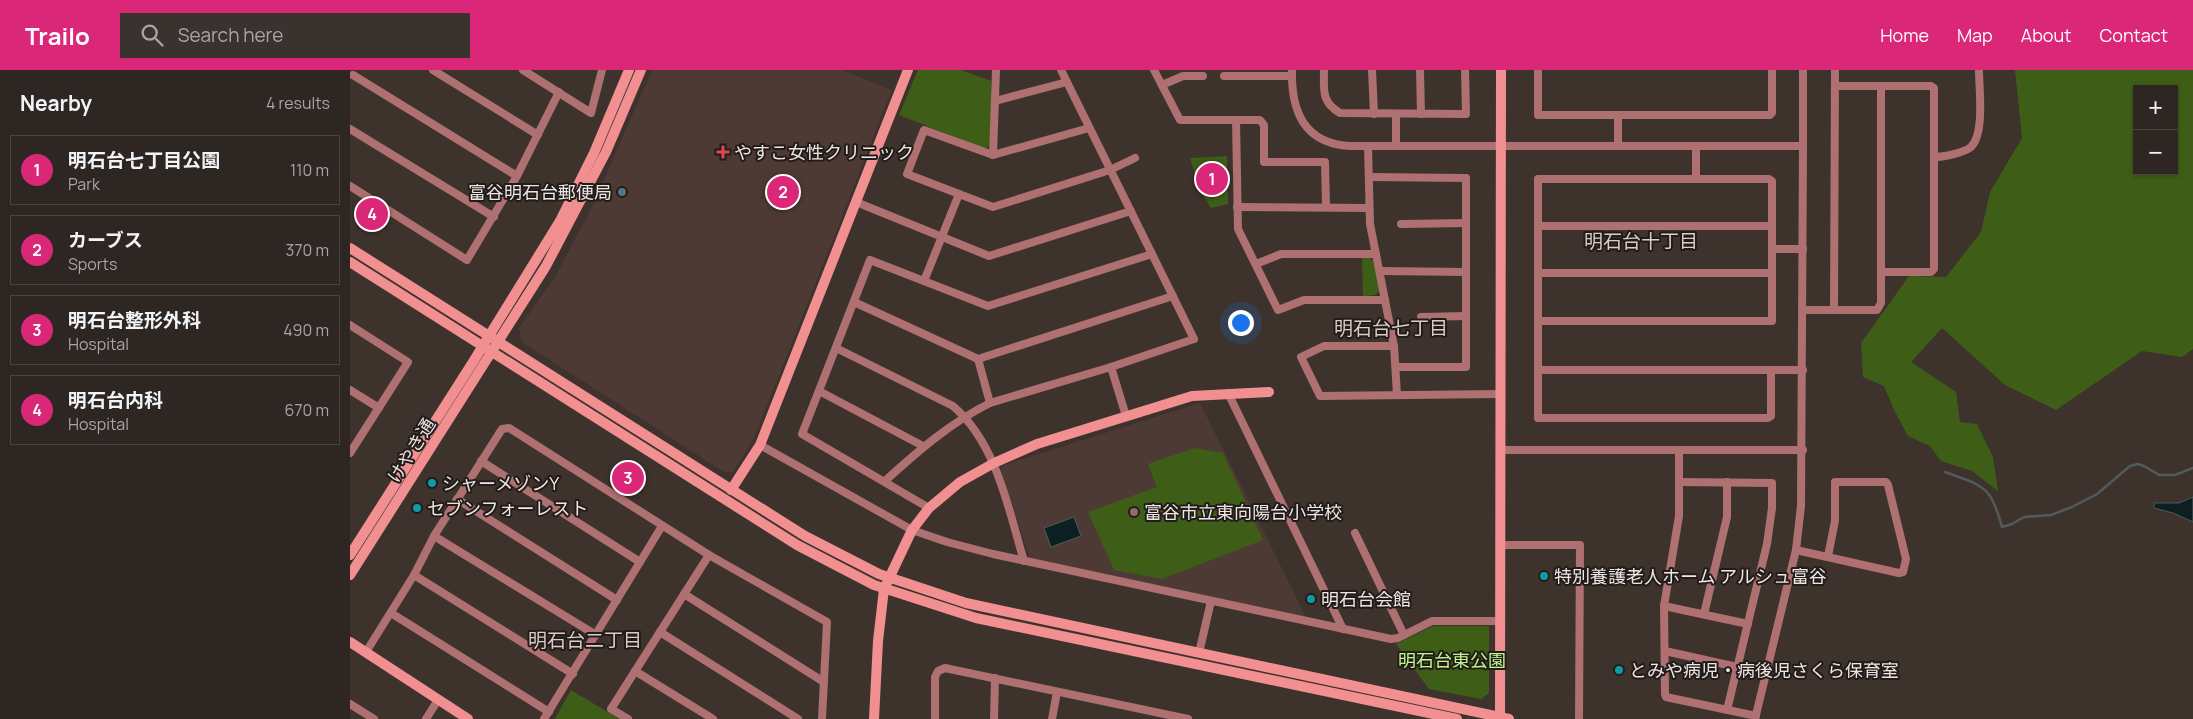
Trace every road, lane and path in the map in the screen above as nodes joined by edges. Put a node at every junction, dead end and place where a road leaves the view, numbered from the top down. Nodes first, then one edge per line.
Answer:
1 (433, 70) edge
2 (523, 70) edge
3 (602, 70) edge
4 (629, 70) edge
5 (641, 70) edge
6 (908, 70) edge
7 (996, 70) edge
8 (1061, 70) edge
9 (1154, 70) edge
10 (1324, 70) edge
11 (1372, 70) edge
12 (1420, 70) edge
13 (1465, 70) edge
14 (1500, 70) edge
15 (1538, 70) edge
16 (1772, 70) edge
17 (1803, 70) edge
18 (1835, 70) edge
19 (1979, 70) edge
20 (1259, 73) edge
21 (1292, 73) edge
22 (353, 75) edge
23 (1202, 76) dead end
24 (1224, 76) dead end
25 (1067, 82) junction
26 (1162, 85) junction
27 (1834, 86) junction
28 (1881, 86) junction
29 (559, 92) junction
30 (995, 101) junction
31 (1374, 114) junction
32 (1396, 114) junction
33 (1421, 114) junction
34 (1618, 115) junction
35 (1236, 120) junction
36 (1089, 128) junction
37 (350, 129) edge
38 (538, 135) junction
39 (1368, 146) junction
40 (1396, 146) junction
41 (1500, 146) junction
42 (1618, 146) junction
43 (1696, 146) junction
44 (1803, 146) junction
45 (993, 155) junction
46 (1934, 157) junction
47 (1135, 158) dead end
48 (1110, 170) junction
49 (517, 176) junction
50 (1369, 177) junction
51 (1696, 179) junction
52 (350, 186) edge
53 (959, 194) junction
54 (856, 202) junction
55 (1237, 207) junction
56 (1326, 207) junction
57 (1368, 208) junction
58 (1131, 211) junction
59 (494, 217) junction
60 (1466, 223) junction
61 (1401, 224) dead end
62 (1538, 226) junction
63 (1772, 226) junction
64 (941, 238) junction
65 (350, 248) edge
66 (1772, 249) junction
67 (1803, 249) junction
68 (1152, 254) junction
69 (1376, 254) junction
70 (350, 262) edge
71 (1256, 264) junction
72 (1380, 271) junction
73 (1466, 272) junction
74 (1881, 272) junction
75 (1538, 273) junction
76 (1772, 273) junction
77 (924, 281) junction
78 (1173, 296) junction
79 (1385, 300) junction
80 (854, 302) junction
81 (1803, 310) junction
82 (1834, 310) junction
83 (1466, 316) junction
84 (1421, 317) dead end
85 (1538, 321) junction
86 (350, 326) edge
87 (493, 338) junction
88 (1394, 346) junction
89 (488, 348) junction
90 (836, 348) junction
91 (978, 358) junction
92 (1112, 367) junction
93 (1396, 367) junction
94 (1538, 370) junction
95 (1803, 370) junction
96 (1771, 371) junction
97 (350, 390) edge
98 (819, 391) junction
99 (1269, 392) dead end
100 (1228, 393) junction
101 (1500, 394) junction
102 (1397, 395) junction
103 (990, 403) junction
104 (378, 408) junction
105 (965, 416) junction
106 (1126, 416) junction
107 (760, 445) junction
108 (923, 446) junction
109 (1500, 450) junction
110 (1678, 450) junction
111 (1803, 450) junction
112 (350, 452) edge
113 (481, 461) junction
114 (994, 463) junction
115 (885, 481) junction
116 (1679, 482) junction
117 (1728, 482) junction
118 (731, 490) junction
119 (457, 499) junction
120 (929, 508) junction
121 (662, 526) junction
122 (912, 530) junction
123 (1355, 533) dead end
124 (434, 536) junction
125 (1500, 545) junction
126 (1796, 550) junction
127 (350, 555) edge
128 (709, 555) junction
129 (1828, 556) junction
130 (1024, 561) junction
131 (640, 562) junction
132 (350, 575) edge
133 (414, 575) junction
134 (888, 577) junction
135 (884, 588) junction
136 (684, 594) junction
137 (617, 600) junction
138 (1211, 601) junction
139 (1664, 606) junction
140 (391, 613) junction
141 (1704, 614) junction
142 (1500, 621) junction
143 (1748, 624) junction
144 (1343, 629) junction
145 (660, 632) junction
146 (1404, 635) junction
147 (596, 636) junction
148 (350, 642) edge
149 (1665, 651) junction
150 (366, 652) junction
151 (1199, 653) junction
152 (1737, 667) junction
153 (635, 671) junction
154 (572, 674) junction
155 (995, 678) junction
156 (824, 682) junction
157 (1057, 692) junction
158 (438, 700) junction
159 (350, 704) edge
160 (1727, 710) junction
161 (549, 712) junction
162 (1163, 717) edge
163 (1503, 718) edge
164 (1756, 718) edge
165 (374, 719) edge
166 (426, 719) edge
167 (468, 719) edge
168 (544, 719) edge
169 (628, 719) edge
170 (713, 719) edge
171 (798, 719) edge
172 (822, 719) edge
173 (874, 719) edge
174 (935, 719) edge
175 (994, 719) edge
176 (1052, 719) edge
177 (1188, 719) edge
178 (1457, 719) edge
179 (1579, 719) edge

1 - 38 street
2 - 29 street
3 - 29 street
4 - 87 street
5 - 87 street
6 - 54 street
7 - 30 street
8 - 25 street
9 - 26 street
10 - 31 street
11 - 31 street
12 - 33 street
13 - 33 street
14 - 41 street
15 - 34 street
16 - 34 street
17 - 44 street
18 - 27 street
19 - 46 street
20 - 21 street
20 - 24 street
21 - 39 street
22 - 49 street
23 - 26 street
25 - 30 street
25 - 36 street
26 - 35 street
27 - 28 street
27 - 82 street
28 - 46 street
28 - 74 street
29 - 38 street
30 - 45 street
31 - 32 street
32 - 33 street
32 - 40 street
34 - 42 street
35 - 55 street
35 - 56 street
36 - 45 street
36 - 48 street
37 - 59 street
38 - 49 street
39 - 40 street
39 - 50 street
40 - 41 street
41 - 42 street
41 - 101 street
42 - 43 street
43 - 44 street
43 - 51 street
44 - 67 street
45 - 53 street
46 - 74 street
47 - 48 street
48 - 53 street
48 - 58 street
49 - 59 street
50 - 57 street
50 - 60 street
51 - 62 street
51 - 63 street
52 - 59 street
53 - 64 street
54 - 64 street
54 - 107 street
55 - 56 street
55 - 71 street
56 - 57 street
57 - 69 street
58 - 64 street
58 - 68 street
60 - 61 street
60 - 73 street
62 - 63 street
62 - 75 street
63 - 66 street
64 - 77 street
65 - 87 street
66 - 67 street
66 - 76 street
67 - 81 street
68 - 77 street
68 - 78 street
69 - 71 street
69 - 72 street
70 - 89 street
71 - 79 street
72 - 73 street
72 - 79 street
73 - 83 street
74 - 82 street
75 - 76 street
75 - 85 street
76 - 85 street
77 - 80 street
78 - 91 street
78 - 92 street
79 - 88 street
80 - 90 street
80 - 91 street
81 - 82 street
81 - 95 street
83 - 84 street
83 - 93 street
85 - 94 street
86 - 104 street
87 - 89 street, けやき通
87 - 118 street
88 - 93 street
88 - 102 street
89 - 127 street
89 - 132 street, けやき通
89 - 135 street
90 - 98 street
90 - 105 street
91 - 103 street
92 - 103 street
92 - 106 street
93 - 102 street
94 - 96 street
94 - 96 street
95 - 96 street
95 - 111 street
97 - 104 street
98 - 108 street
98 - 115 street
99 - 100 street
100 - 106 street
100 - 144 street
101 - 102 street
101 - 109 street
103 - 105 street
104 - 112 street
105 - 108 street
105 - 114 street
106 - 114 street
107 - 118 street
107 - 122 street
108 - 115 street
109 - 110 street
109 - 125 street
110 - 111 street
110 - 116 street
111 - 126 street
113 - 119 street
113 - 121 street
113 - 131 street
114 - 120 street
114 - 130 street
115 - 120 street
116 - 117 street
116 - 139 street
117 - 141 street
117 - 143 street
118 - 134 street
119 - 124 street
119 - 137 street
120 - 122 street
121 - 128 street
121 - 131 street
122 - 130 street
122 - 134 street
123 - 146 street
124 - 133 street
124 - 147 street
125 - 142 street
125 - 179 street
126 - 129 street
126 - 164 street
128 - 136 street
128 - 156 street
129 - 129 street
130 - 138 street
131 - 137 street
133 - 140 street
133 - 154 street
134 - 135 street
134 - 151 street
135 - 173 street
135 - 178 street
136 - 145 street
136 - 156 street
137 - 147 street
138 - 144 street
138 - 151 street
139 - 141 street
139 - 149 street
140 - 150 street
140 - 161 street
141 - 143 street
142 - 146 street
142 - 163 street
143 - 152 street
144 - 146 street
145 - 153 street
145 - 171 street
147 - 154 street
148 - 150 street
149 - 152 street
149 - 160 street
150 - 158 street
151 - 163 street
152 - 160 street
153 - 169 street
153 - 170 street
154 - 161 street
155 - 157 street
155 - 174 street
155 - 175 street
156 - 172 street
157 - 162 street
157 - 176 street
158 - 166 street
158 - 167 street
159 - 165 street
160 - 164 street
161 - 168 street
162 - 177 street

